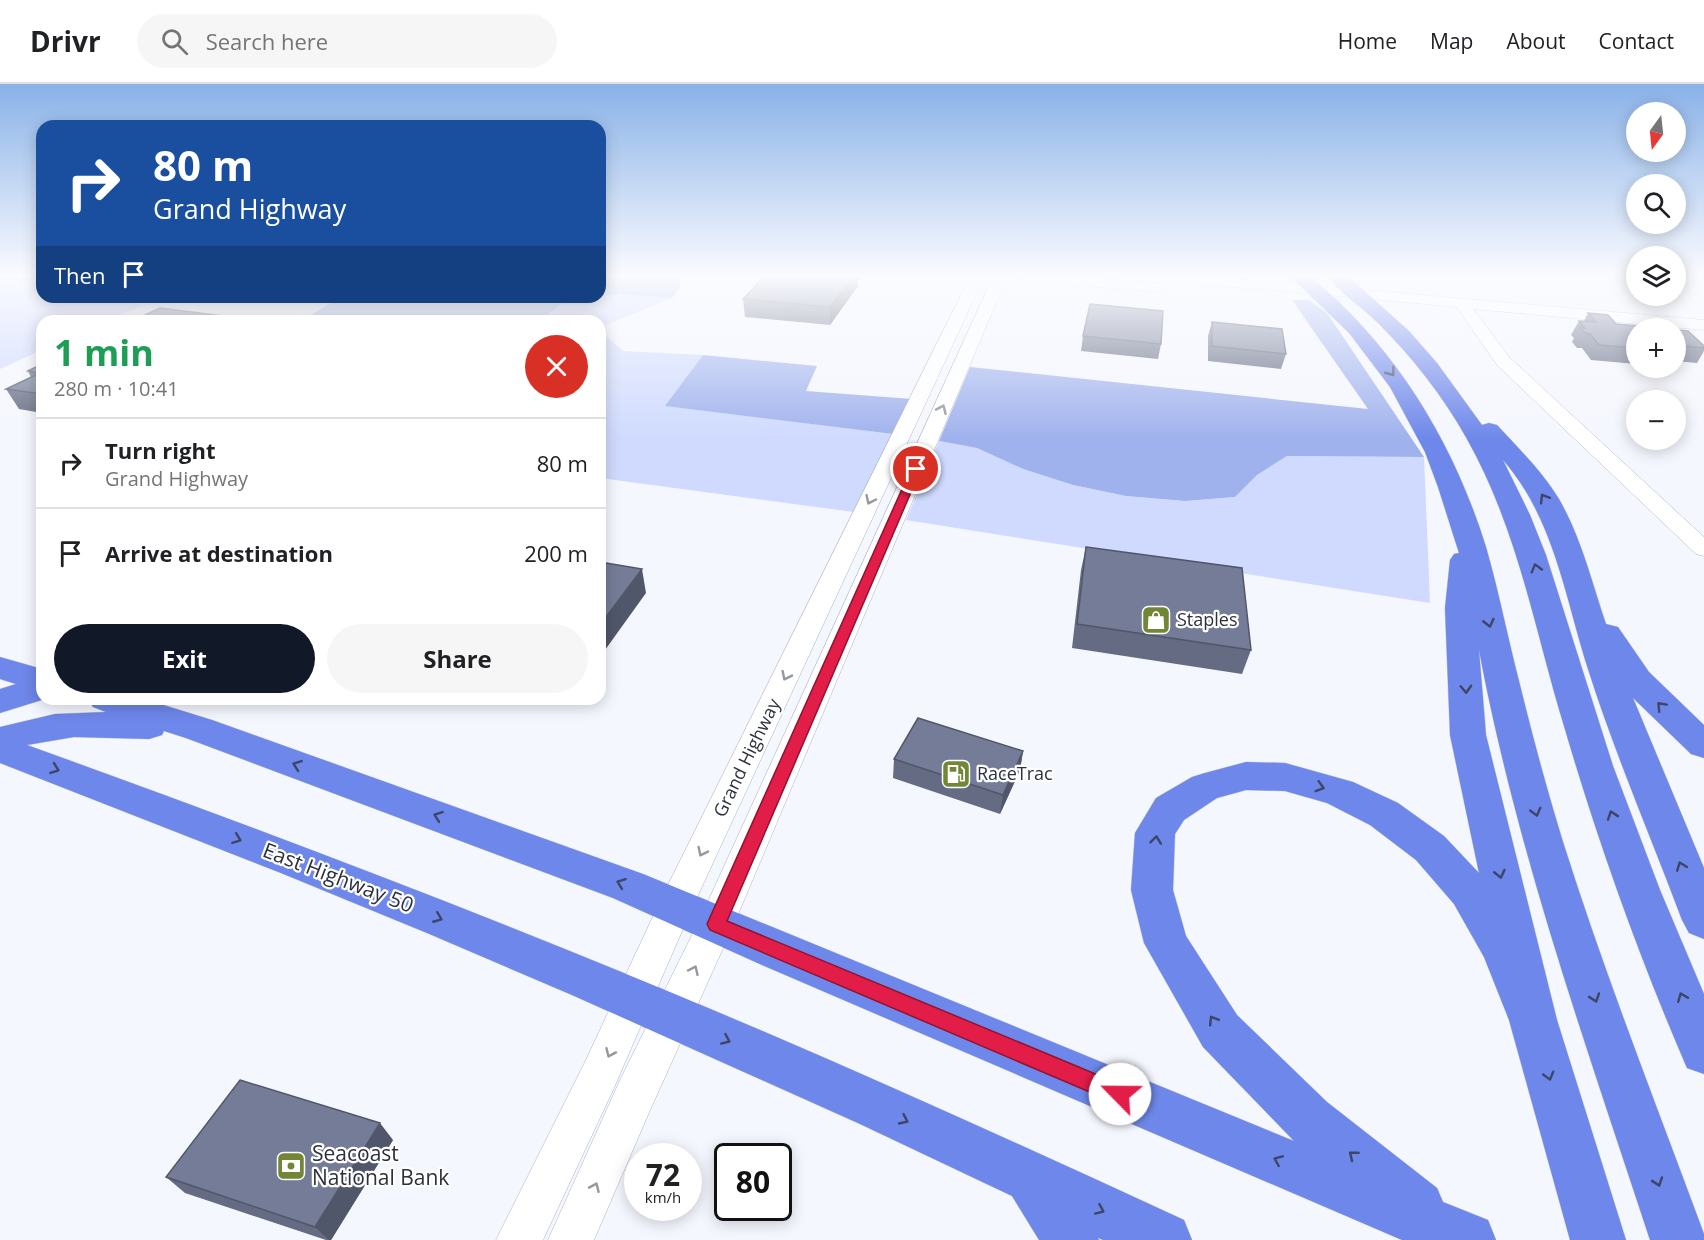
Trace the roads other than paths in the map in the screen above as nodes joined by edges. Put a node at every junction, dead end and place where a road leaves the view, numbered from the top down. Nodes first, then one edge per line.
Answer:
1 (953, 331) edge
2 (974, 331) edge
3 (1359, 331) edge
4 (1399, 331) edge
5 (1482, 331) edge
6 (1438, 377) junction
7 (1465, 525) junction
8 (1704, 549) edge
9 (1575, 570) junction
10 (0, 668) edge
11 (36, 678) edge
12 (36, 690) edge
13 (0, 701) edge
14 (124, 705) edge
15 (199, 729) junction
16 (0, 740) edge
17 (1704, 745) edge
18 (0, 749) edge
19 (695, 915) junction
20 (1704, 920) edge
21 (653, 1008) junction
22 (1533, 1020) junction
23 (1704, 1051) edge
24 (1032, 1179) junction
25 (1593, 1227) edge
26 (1458, 1235) edge
27 (519, 1240) edge
28 (571, 1240) edge
29 (1071, 1240) edge
30 (1164, 1240) edge
31 (1678, 1240) edge

1 -> 19 street, Grand Highway
19 -> 2 street, Grand Highway
3 -> 7 highway
4 - 6 highway
5 - 8 street
9 -> 6 highway
23 -> 6 highway
7 -> 22 highway
7 -> 31 highway
17 -> 9 highway
20 -> 9 highway
10 - 11 highway
12 - 13 highway
14 - 15 highway
15 - 16 highway
19 -> 15 highway
18 -> 21 highway, East Highway 50
19 - 21 street, Grand Highway
26 -> 19 highway
21 -> 24 highway, East Highway 50
21 -> 27 street, Grand Highway
28 -> 21 street, Grand Highway
22 -> 25 highway
26 -> 22 highway
24 - 29 highway
24 -> 30 highway, East Highway 50

